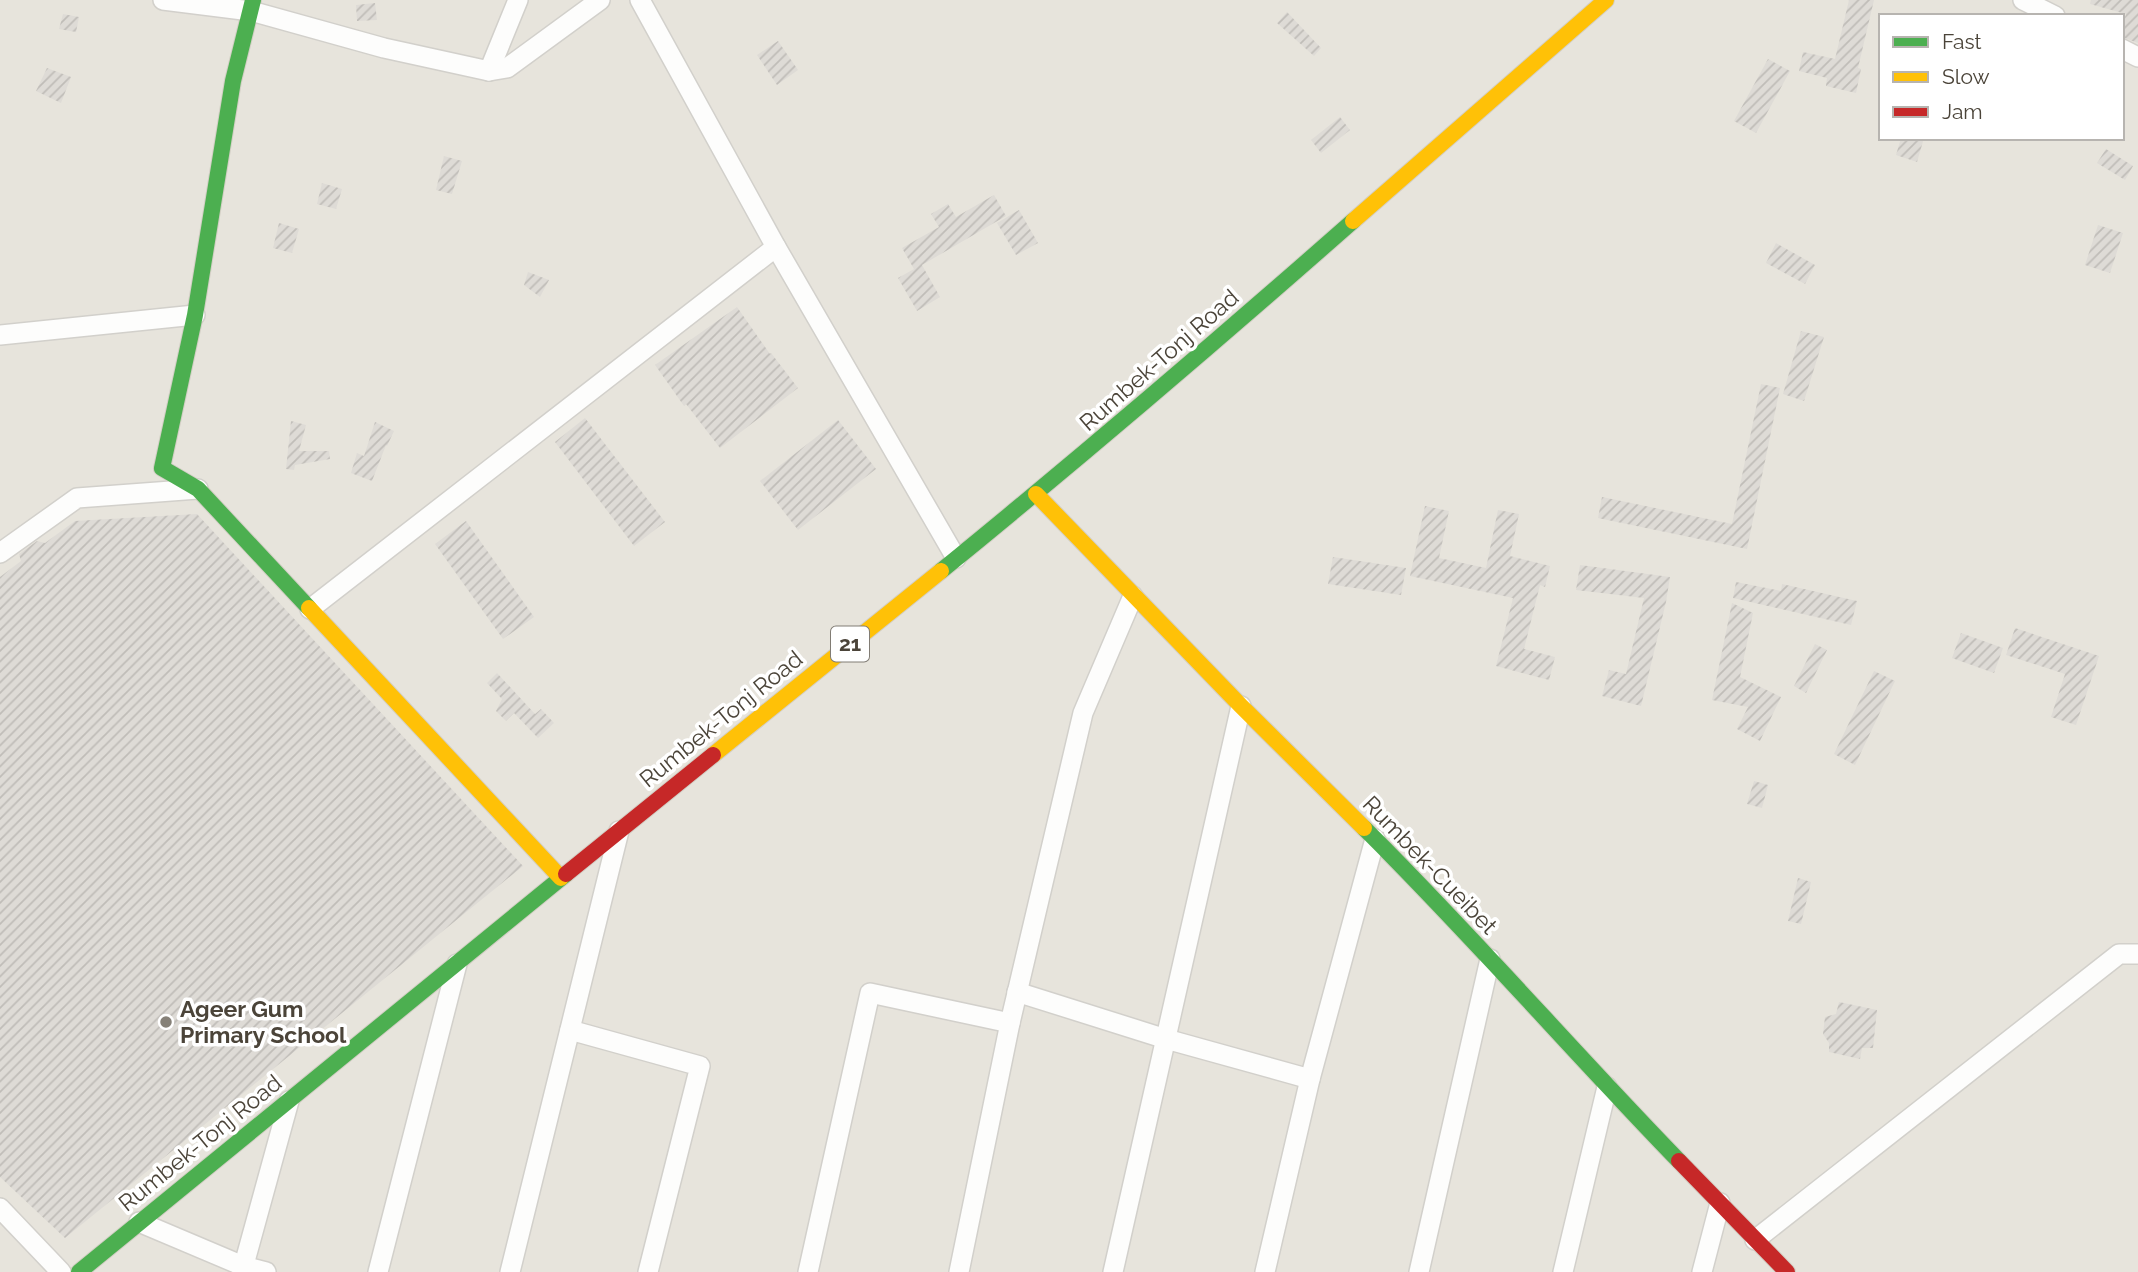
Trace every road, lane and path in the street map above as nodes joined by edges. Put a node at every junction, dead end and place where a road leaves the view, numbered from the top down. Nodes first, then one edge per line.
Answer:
1 (163, 0) edge
2 (518, 0) edge
3 (600, 0) edge
4 (640, 0) edge
5 (1606, 0) edge
6 (2024, 0) edge
7 (252, 6) edge
8 (2051, 14) edge
9 (489, 71) junction
10 (776, 247) junction
11 (195, 316) junction
12 (0, 335) edge
13 (198, 489) junction
14 (1037, 494) junction
15 (0, 553) edge
16 (956, 558) junction
17 (1133, 596) junction
18 (310, 609) junction
19 (1241, 706) junction
20 (620, 830) junction
21 (1375, 839) junction
22 (561, 878) junction
23 (2138, 954) edge
24 (1490, 959) junction
25 (457, 963) junction
26 (1017, 992) junction
27 (1010, 1023) junction
28 (570, 1030) junction
29 (1166, 1039) junction
30 (1310, 1080) junction
31 (1607, 1087) junction
32 (290, 1099) junction
33 (1720, 1203) junction
34 (0, 1208) edge
35 (139, 1223) junction
36 (1755, 1240) junction
37 (242, 1269) edge
38 (61, 1272) edge
39 (79, 1272) edge
40 (266, 1272) edge
41 (378, 1272) edge
42 (510, 1272) edge
43 (648, 1272) edge
44 (808, 1272) edge
45 (959, 1272) edge
46 (1113, 1272) edge
47 (1265, 1272) edge
48 (1419, 1272) edge
49 (1563, 1272) edge
50 (1702, 1272) edge
51 (1787, 1272) edge

1 - 7 street
2 - 9 street
3 - 9 street
4 - 10 street
5 - 14 street, Rumbek-Tonj Road / 21
6 - 8 street
7 - 9 street
7 - 11 street
10 - 16 street
10 - 18 street
11 - 12 street
11 - 13 street
13 - 15 street
13 - 18 street
14 - 16 street, Rumbek-Tonj Road / 21
14 - 17 street, Rumbek-Cueibet
16 - 20 street, Rumbek-Tonj Road / 21
17 - 19 street, Rumbek-Cueibet
17 - 26 street
18 - 22 street
19 - 21 street, Rumbek-Cueibet
19 - 29 street
20 - 22 street, Rumbek-Tonj Road / 21
20 - 28 street
21 - 24 street, Rumbek-Cueibet
21 - 30 street
22 - 25 street, Rumbek-Tonj Road / 21
23 - 36 street
24 - 31 street, Rumbek-Cueibet
24 - 48 street
25 - 32 street, Rumbek-Tonj Road / 21
25 - 41 street
26 - 27 street
26 - 29 street
27 - 44 street
27 - 45 street
28 - 42 street
28 - 43 street
29 - 30 street
29 - 46 street
30 - 47 street
31 - 33 street, Rumbek-Cueibet
31 - 49 street
32 - 35 street, Rumbek-Tonj Road / 21
32 - 37 street
33 - 36 street, Rumbek-Cueibet
33 - 50 street
34 - 38 street
35 - 37 street
35 - 39 street, Rumbek-Tonj Road / 21
36 - 51 street, Rumbek-Cueibet
37 - 40 street

